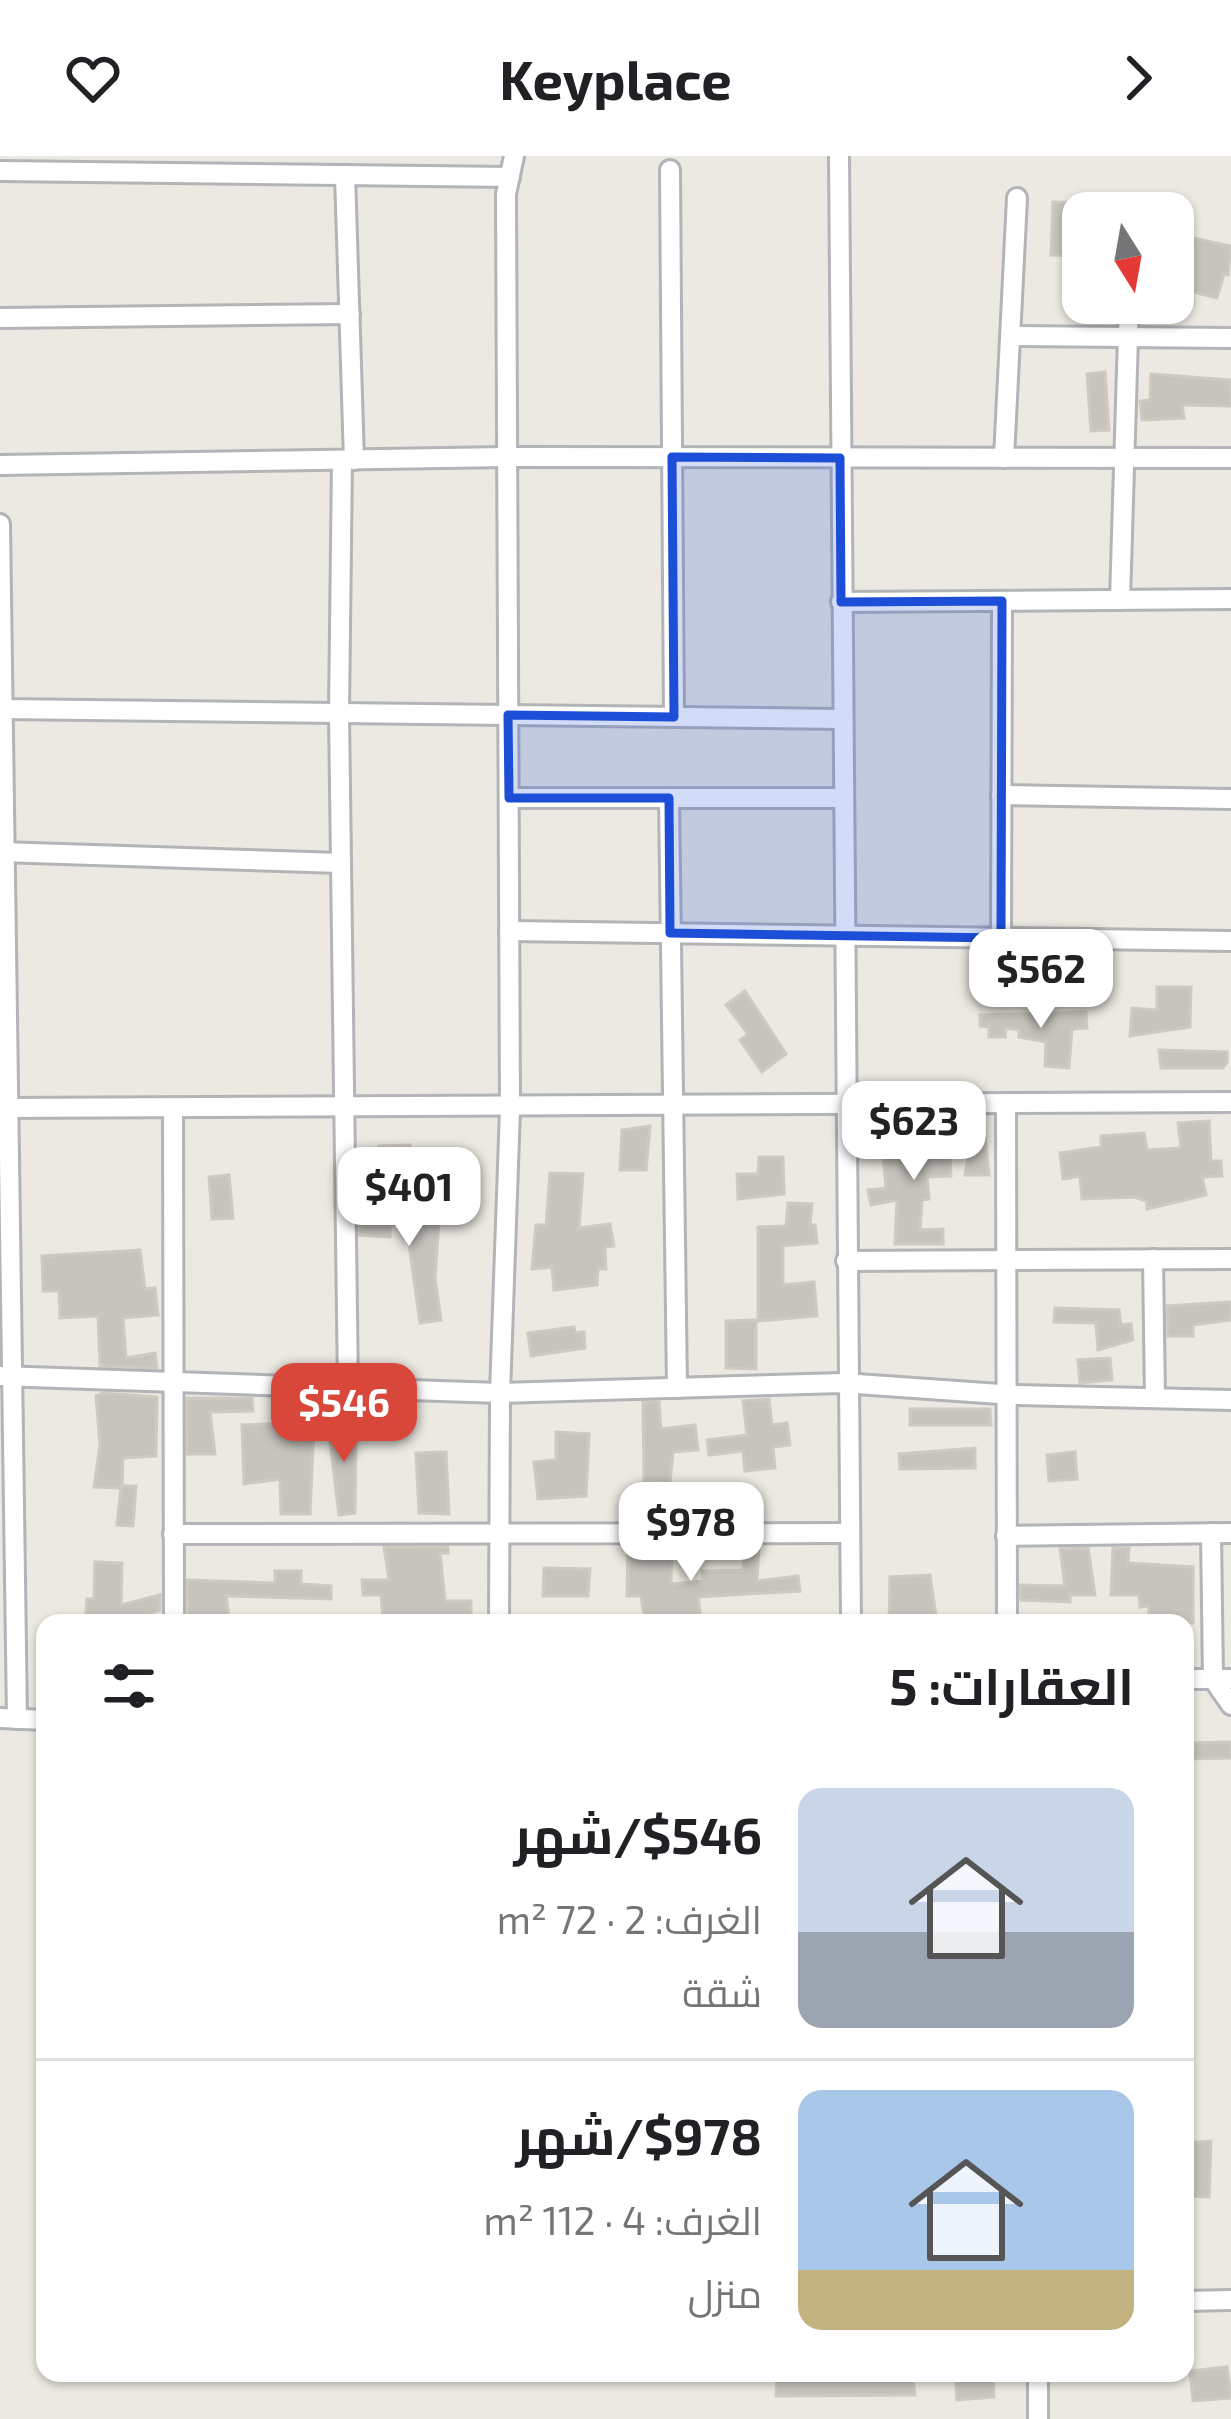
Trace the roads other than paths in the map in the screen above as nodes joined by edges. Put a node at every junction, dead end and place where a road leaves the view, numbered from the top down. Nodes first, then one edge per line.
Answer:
1 (514, 156) edge
2 (838, 156) edge
3 (670, 170) dead end
4 (0, 171) edge
5 (346, 175) junction
6 (510, 177) junction
7 (1018, 198) dead end
8 (350, 314) junction
9 (0, 318) edge
10 (1128, 324) edge
11 (1010, 336) junction
12 (1128, 337) junction
13 (1231, 338) edge
14 (507, 457) junction
15 (673, 458) junction
16 (841, 458) junction
17 (1004, 458) junction
18 (1125, 458) junction
19 (1231, 458) edge
20 (348, 460) junction
21 (0, 465) edge
22 (0, 524) edge
23 (1231, 599) edge
24 (1120, 600) junction
25 (1002, 601) junction
26 (841, 602) junction
27 (2, 709) edge
28 (339, 713) junction
29 (508, 715) junction
30 (674, 717) junction
31 (842, 719) junction
32 (1001, 795) junction
33 (509, 798) junction
34 (669, 798) junction
35 (843, 798) junction
36 (1231, 799) edge
37 (2, 852) edge
38 (341, 863) junction
39 (509, 931) junction
40 (670, 933) junction
41 (843, 935) junction
42 (1001, 938) junction
43 (1231, 941) edge
44 (1231, 1102) edge
45 (1006, 1105) junction
46 (844, 1106) junction
47 (4, 1108) edge
48 (172, 1108) junction
49 (344, 1108) junction
50 (673, 1108) junction
51 (511, 1109) junction
52 (1153, 1259) junction
53 (1231, 1259) edge
54 (1006, 1260) junction
55 (846, 1261) junction
56 (6, 1376) edge
57 (172, 1381) junction
58 (848, 1383) junction
59 (348, 1388) junction
60 (677, 1388) junction
61 (500, 1393) junction
62 (1006, 1394) junction
63 (1155, 1398) junction
64 (1231, 1400) edge
65 (500, 1533) junction
66 (850, 1533) junction
67 (1221, 1533) edge
68 (173, 1534) junction
69 (1006, 1536) junction
70 (7, 1538) edge
71 (174, 1614) edge
72 (500, 1614) edge
73 (851, 1614) edge
74 (1006, 1614) edge
75 (1222, 1679) edge
76 (1231, 1705) edge
77 (9, 1718) edge
78 (1194, 2300) edge
79 (1231, 2300) edge
80 (1038, 2382) edge
81 (1038, 2419) edge

1 - 6 street
2 - 16 street
3 - 15 street
4 - 5 street
5 - 6 street
5 - 8 street
6 - 14 street
7 - 11 street
8 - 9 street
8 - 20 street
10 - 12 street
11 - 12 street
11 - 17 street
12 - 13 street
12 - 18 street
14 - 15 street
14 - 20 street
14 - 29 street
15 - 16 street
15 - 30 street
16 - 17 street
16 - 26 street
17 - 18 street
18 - 19 street
18 - 24 street
20 - 21 street
20 - 28 street
22 - 27 street
23 - 24 street
24 - 25 street
25 - 26 street
25 - 32 street
26 - 31 street
27 - 28 street
27 - 37 street
28 - 29 street
28 - 38 street
29 - 30 street
29 - 33 street
30 - 31 street
31 - 35 street
32 - 36 street
32 - 42 street
33 - 34 street
33 - 39 street
34 - 35 street
34 - 40 street
35 - 41 street
37 - 38 street
37 - 47 street
38 - 49 street
39 - 40 street
39 - 51 street
40 - 41 street
40 - 50 street
41 - 42 street
41 - 46 street
42 - 43 street
44 - 45 street
45 - 46 street
45 - 54 street
46 - 50 street
46 - 55 street
47 - 48 street
47 - 56 street
48 - 49 street
48 - 57 street
49 - 51 street
49 - 59 street
50 - 51 street
50 - 60 street
51 - 61 street
52 - 53 street
52 - 54 street
52 - 63 street
54 - 55 street
54 - 62 street
55 - 58 street
56 - 57 street
56 - 70 street
57 - 59 street
57 - 68 street
58 - 60 street
58 - 62 street
58 - 66 street
59 - 61 street
60 - 61 street
61 - 65 street
62 - 63 street
62 - 69 street
63 - 64 street
65 - 66 street
65 - 68 street
65 - 72 street
66 - 73 street
67 - 69 street
67 - 75 street
68 - 71 street
69 - 74 street
70 - 77 street
75 - 76 street
78 - 79 street
80 - 81 street

